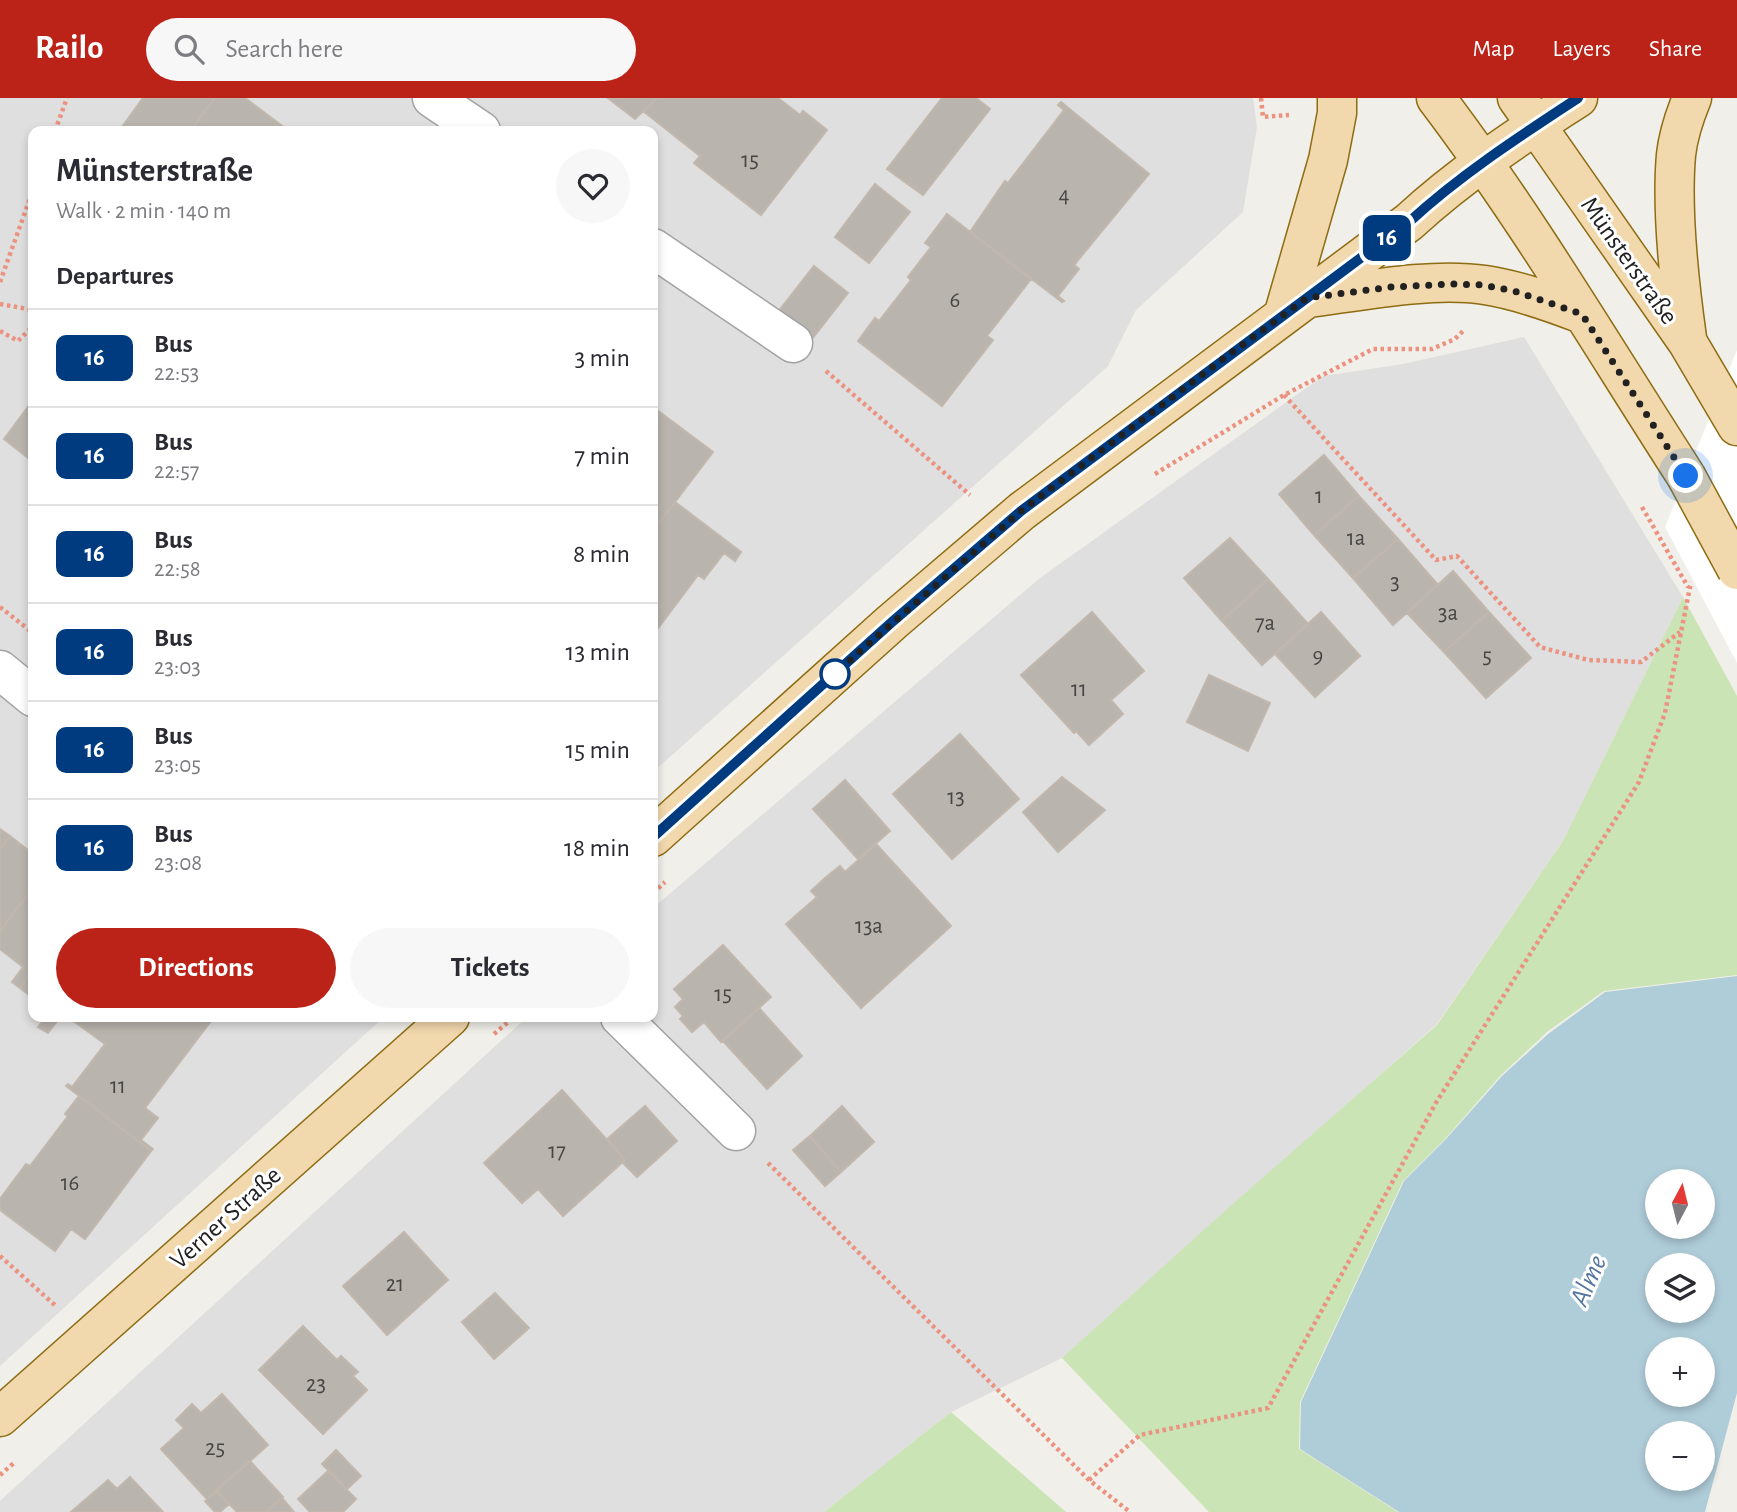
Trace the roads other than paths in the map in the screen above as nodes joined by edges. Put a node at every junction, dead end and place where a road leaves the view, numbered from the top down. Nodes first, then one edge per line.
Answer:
1 (432, 98) edge
2 (1336, 98) edge
3 (1436, 98) edge
4 (1578, 98) edge
5 (1692, 98) edge
6 (1527, 111) edge
7 (474, 126) edge
8 (1485, 163) junction
9 (658, 251) edge
10 (1296, 306) junction
11 (1582, 314) junction
12 (793, 343) road end
13 (1688, 343) junction
14 (1728, 410) edge
15 (1737, 570) edge
16 (0, 670) edge
17 (28, 693) edge
18 (658, 833) edge
19 (436, 1022) edge
20 (625, 1022) edge
21 (736, 1131) road end
22 (0, 1417) edge

1 - 7 street
2 - 10 main road
3 - 8 main road
4 - 6 main road
5 - 13 main road
6 - 8 main road
6 - 13 main road, Münsterstraße
8 - 10 main road
8 - 11 main road
9 - 12 street
10 - 11 main road
10 - 18 main road
11 - 15 main road, bridge
13 - 14 main road, Münsterstraße
16 - 17 street
19 - 22 main road, Verner Straße
20 - 21 street

